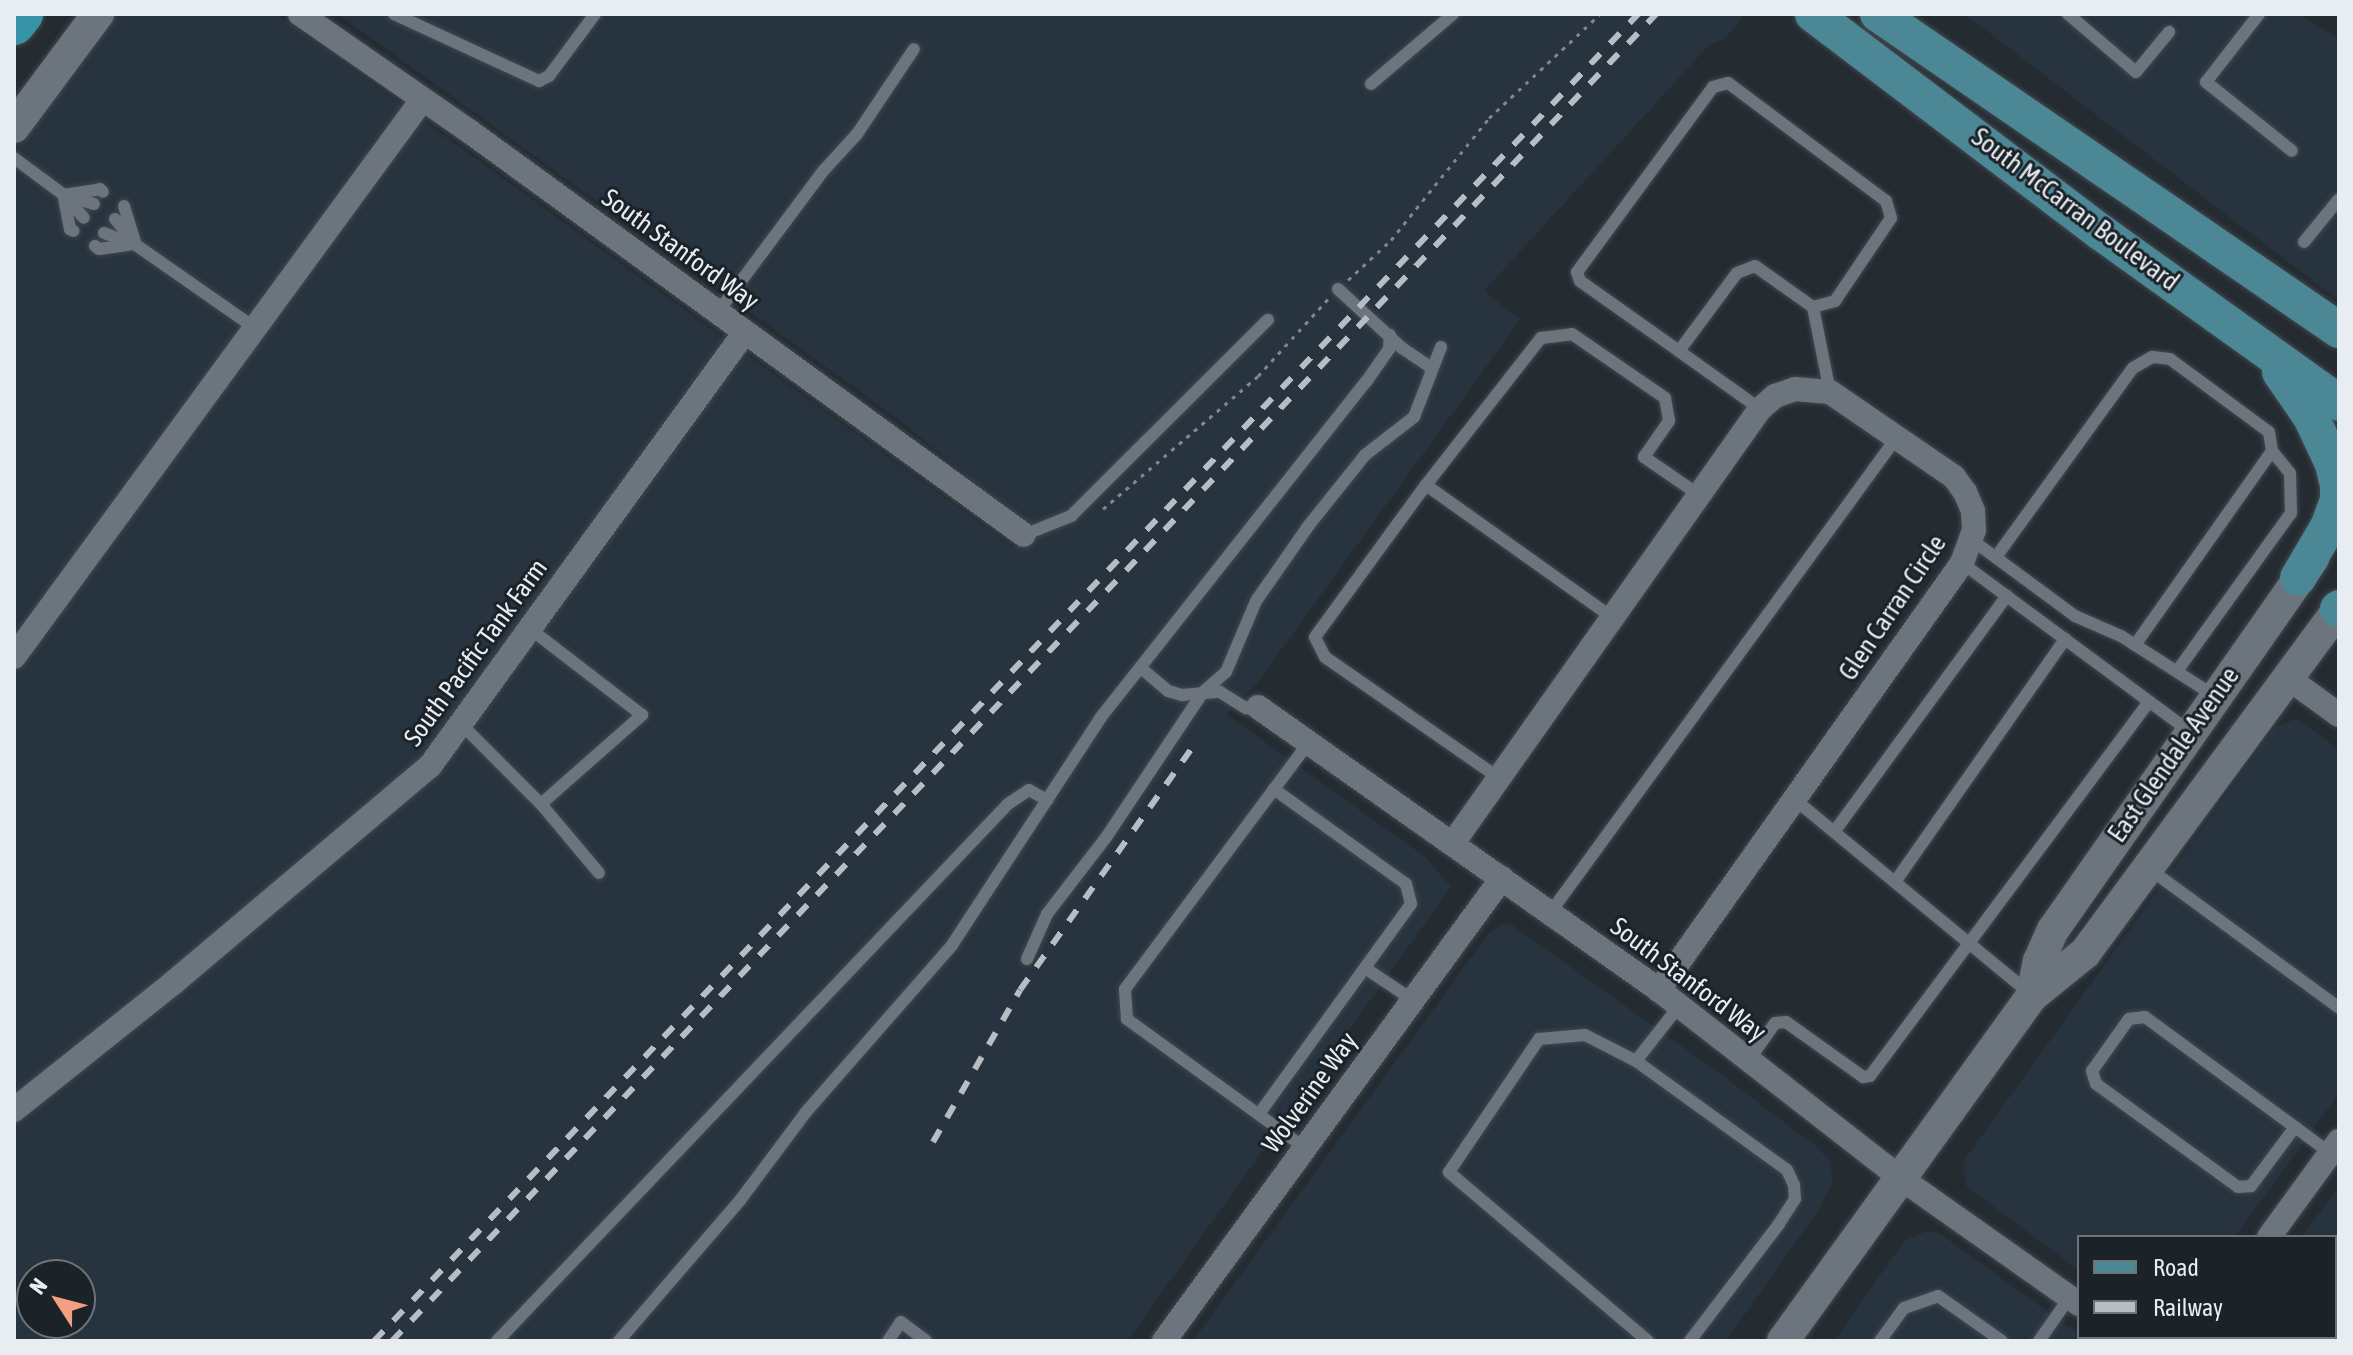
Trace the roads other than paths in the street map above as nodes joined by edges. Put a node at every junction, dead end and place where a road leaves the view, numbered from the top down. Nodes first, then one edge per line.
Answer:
1 (22, 14) edge
2 (98, 14) edge
3 (300, 14) edge
4 (394, 14) edge
5 (595, 14) edge
6 (1453, 14) edge
7 (1813, 14) edge
8 (1878, 14) edge
9 (2068, 14) edge
10 (2259, 14) edge
11 (14, 24) edge
12 (2169, 32) dead end
13 (914, 49) dead end
14 (1371, 84) dead end
15 (422, 100) junction
16 (14, 127) edge
17 (2292, 151) dead end
18 (14, 158) edge
19 (103, 192) dead end
20 (64, 195) junction
21 (2339, 199) edge
22 (94, 204) dead end
23 (124, 206) dead end
24 (84, 218) dead end
25 (115, 219) dead end
26 (74, 231) dead end
27 (104, 233) dead end
28 (2304, 242) dead end
29 (136, 245) junction
30 (95, 246) dead end
31 (1338, 289) road end
32 (1813, 307) junction
33 (718, 312) junction
34 (1268, 320) dead end
35 (255, 328) junction
36 (2339, 330) edge
37 (745, 332) junction
38 (1390, 335) junction
39 (2259, 346) junction
40 (1441, 347) dead end
41 (1679, 351) junction
42 (1432, 368) junction
43 (1830, 392) junction
44 (2339, 403) edge
45 (1760, 409) junction
46 (1897, 437) junction
47 (2272, 451) junction
48 (1426, 485) junction
49 (1699, 495) junction
50 (2339, 525) edge
51 (1024, 535) joint
52 (1967, 552) junction
53 (1996, 557) junction
54 (2298, 578) junction
55 (2007, 596) junction
56 (2339, 608) edge
57 (1612, 617) junction
58 (529, 628) junction
59 (2065, 639) junction
60 (2135, 645) junction
61 (14, 657) edge
62 (1142, 669) junction
63 (2177, 671) junction
64 (2288, 678) junction
65 (1203, 692) junction
66 (2215, 696) junction
67 (2149, 702) junction
68 (1258, 707) joint
69 (2338, 713) edge
70 (461, 724) junction
71 (2190, 732) junction
72 (1309, 742) junction
73 (1499, 778) junction
74 (1274, 789) junction
75 (1794, 799) junction
76 (1047, 800) junction
77 (541, 804) junction
78 (1834, 832) junction
79 (1453, 843) junction
80 (2148, 868) junction
81 (599, 873) dead end
82 (1502, 878) junction
83 (1895, 882) junction
84 (1550, 913) junction
85 (1971, 945) junction
86 (1027, 959) dead end
87 (1365, 968) junction
88 (1659, 990) junction
89 (2032, 996) junction
90 (1413, 1000) junction
91 (1679, 1006) junction
92 (2339, 1008) edge
93 (1749, 1060) junction
94 (1636, 1061) junction
95 (14, 1110) edge
96 (1259, 1114) junction
97 (2295, 1127) junction
98 (2335, 1147) edge
99 (1305, 1148) junction
100 (1899, 1177) junction
101 (2270, 1235) edge
102 (2074, 1301) edge
103 (2042, 1340) edge
104 (497, 1341) edge
105 (619, 1341) edge
106 (888, 1341) edge
107 (926, 1341) edge
108 (1164, 1341) edge
109 (1648, 1341) edge
110 (1690, 1341) edge
111 (1783, 1341) edge
112 (1880, 1341) edge
113 (2002, 1341) edge

1 - 11 highway
2 - 16 main road
3 - 15 street, South Stanford Way
4 - 5 lane
6 - 14 lane
7 - 39 main road, South McCarran Boulevard
8 - 36 main road, South McCarran Boulevard
9 - 12 lane
10 - 17 lane
13 - 33 lane
15 - 33 street, South Stanford Way
15 - 35 street
18 - 20 lane
19 - 20 lane
20 - 22 lane
20 - 24 lane
20 - 26 lane
21 - 28 lane
23 - 29 lane
25 - 29 lane
27 - 29 lane
29 - 30 lane
29 - 35 lane
31 - 38 lane
32 - 41 lane
32 - 41 lane
32 - 43 lane
33 - 37 street, South Stanford Way
34 - 51 lane
35 - 61 street
37 - 51 street, South Stanford Way
37 - 58 street, South Pacific Tank Farm
38 - 42 lane
38 - 62 lane
39 - 44 main road, South McCarran Boulevard
39 - 54 main road
40 - 42 lane
41 - 45 lane
42 - 65 lane
43 - 45 street
43 - 46 street, Glen Carran Circle
45 - 49 street
46 - 52 street, Glen Carran Circle
46 - 84 lane
47 - 53 lane
47 - 60 lane
47 - 63 lane
48 - 49 lane
48 - 57 lane
48 - 73 lane
49 - 57 street
50 - 54 main road, East Glendale Avenue
52 - 53 lane
52 - 55 lane
52 - 75 street, Glen Carran Circle
53 - 60 lane
54 - 66 main road, East Glendale Avenue
55 - 59 lane
55 - 78 lane
56 - 64 main road, East Glendale Avenue
57 - 73 street
58 - 70 street, South Pacific Tank Farm
58 - 77 lane
59 - 67 lane
59 - 83 lane
60 - 63 lane
62 - 65 lane
62 - 76 lane
63 - 66 lane
64 - 69 street
64 - 80 main road, East Glendale Avenue
65 - 68 lane
65 - 86 lane
66 - 71 main road, East Glendale Avenue
67 - 71 lane
67 - 85 lane
68 - 72 street, South Stanford Way
70 - 77 lane
70 - 95 street, South Pacific Tank Farm
71 - 89 main road, East Glendale Avenue
72 - 74 lane
72 - 79 street, South Stanford Way
73 - 79 street
74 - 87 lane
74 - 96 lane
75 - 78 lane
75 - 88 street, Glen Carran Circle
76 - 104 lane
76 - 105 lane
77 - 81 lane
78 - 83 lane
79 - 82 street, South Stanford Way
80 - 89 main road, East Glendale Avenue
80 - 92 lane
82 - 84 street, South Stanford Way
82 - 90 street, Wolverine Way
83 - 85 lane
84 - 88 street, South Stanford Way
85 - 89 lane
85 - 93 lane
87 - 90 lane
87 - 96 lane
88 - 91 street, South Stanford Way
89 - 100 main road, East Glendale Avenue
90 - 99 street, Wolverine Way
91 - 93 street, South Stanford Way
91 - 94 lane
93 - 100 street, South Stanford Way
94 - 109 lane
94 - 110 lane
96 - 99 lane
97 - 97 lane
97 - 98 lane
98 - 101 street
99 - 108 street, Wolverine Way
100 - 102 street, South Stanford Way
100 - 111 main road, East Glendale Avenue
102 - 103 lane
106 - 107 lane
112 - 113 lane

